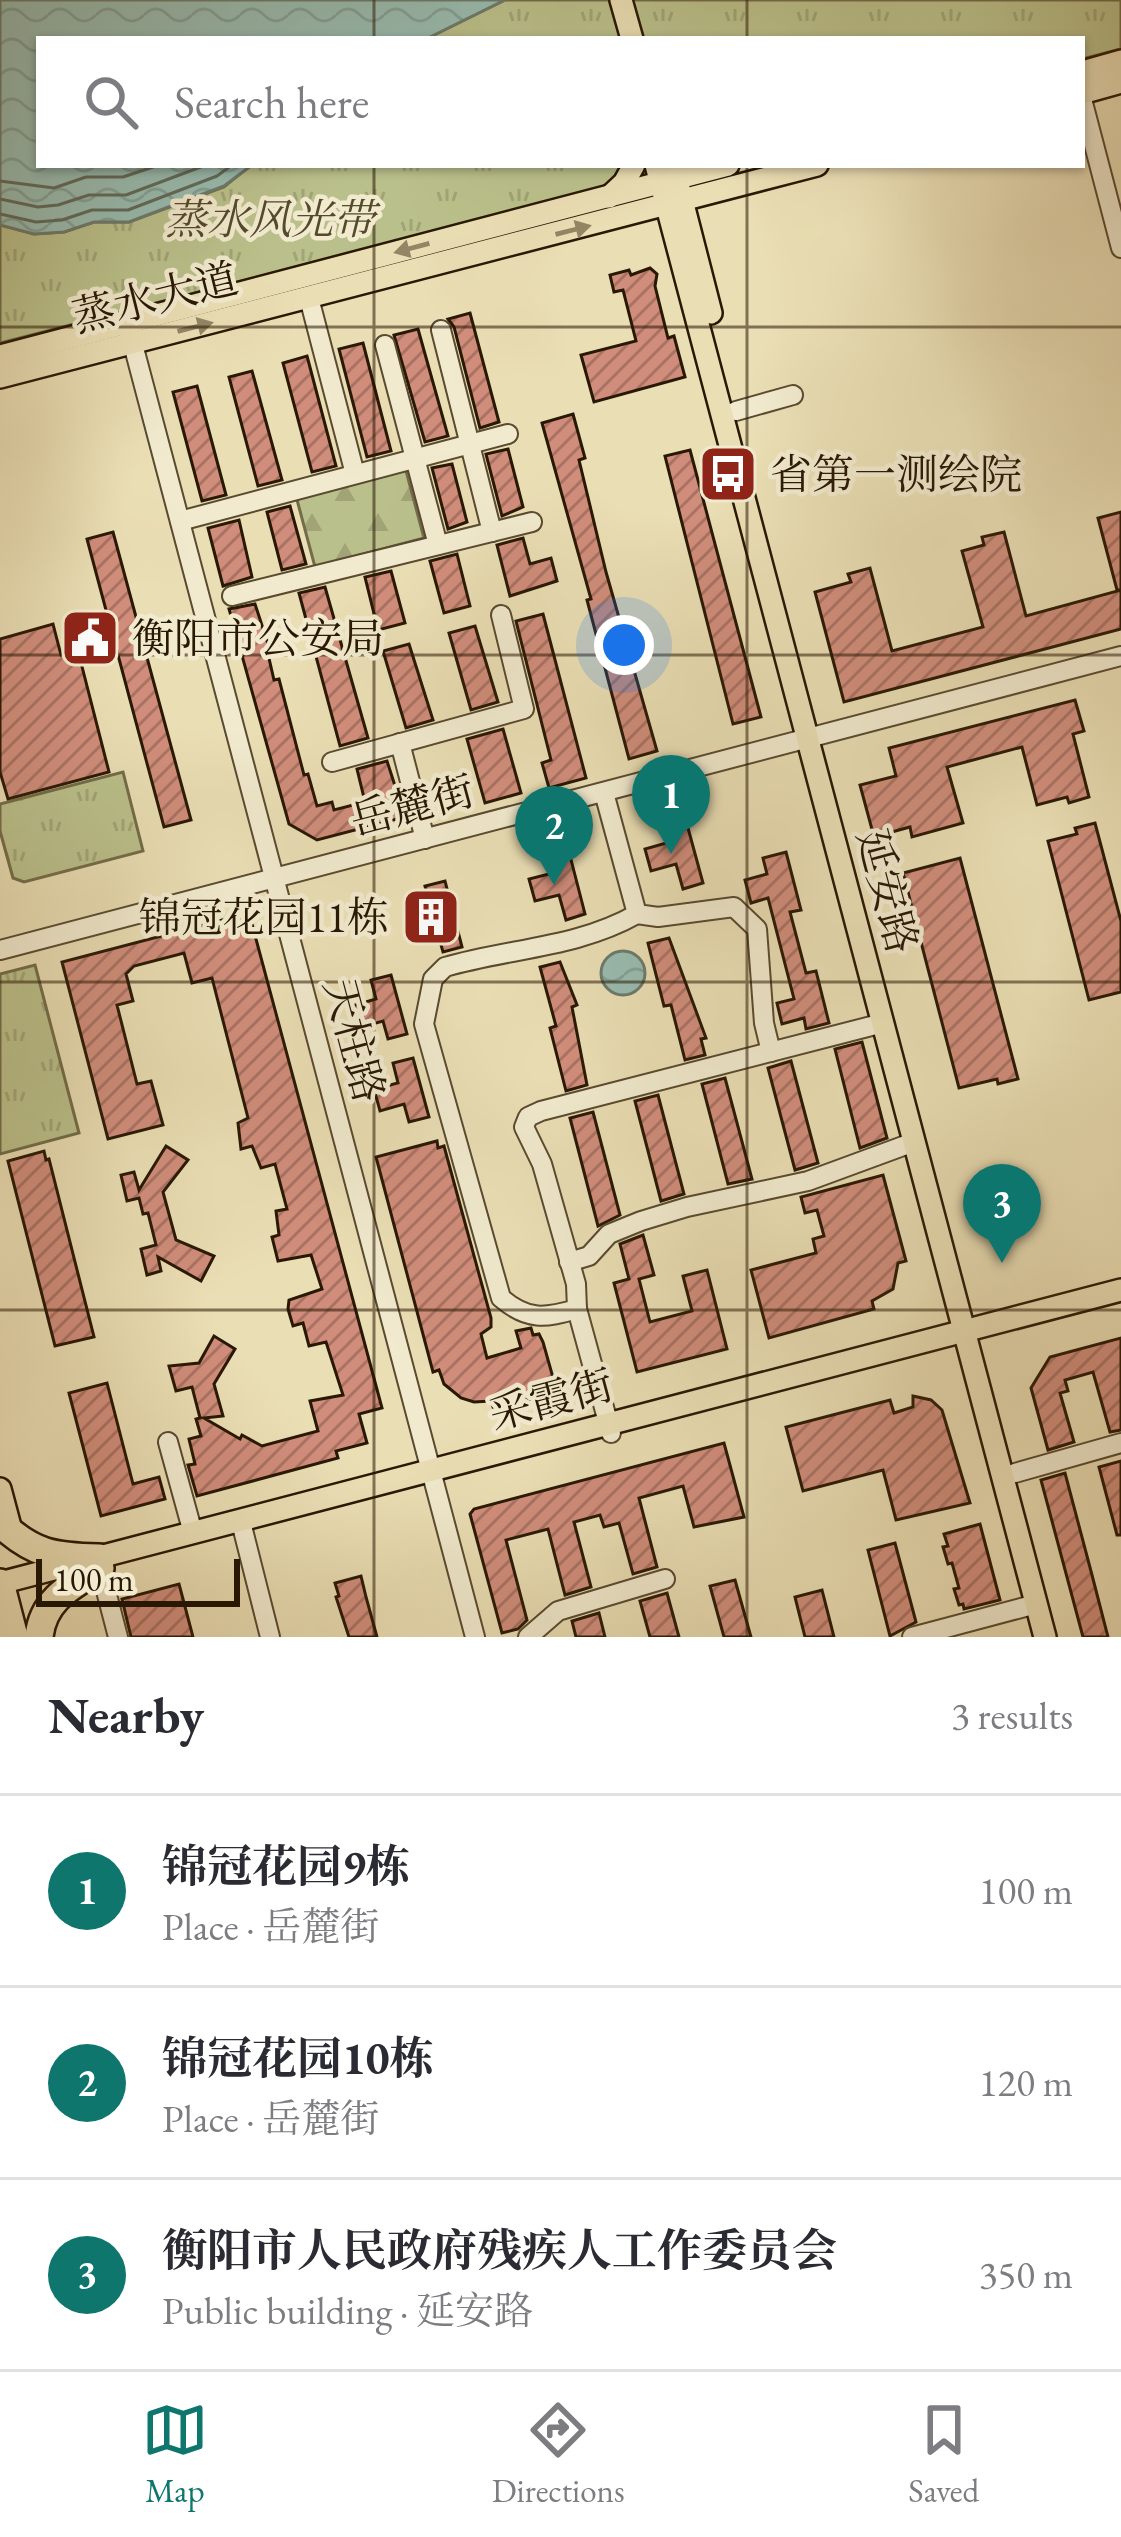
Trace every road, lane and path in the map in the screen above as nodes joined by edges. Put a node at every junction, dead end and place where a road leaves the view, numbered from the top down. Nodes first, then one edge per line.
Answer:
1 (610, 0) edge
2 (621, 0) edge
3 (620, 36) edge
4 (631, 36) edge
5 (1121, 61) edge
6 (1121, 82) edge
7 (1085, 85) edge
8 (1085, 86) edge
9 (1085, 90) edge
10 (1085, 90) edge
11 (632, 168) edge
12 (706, 168) edge
13 (806, 168) edge
14 (666, 173) edge
15 (609, 197) junction
16 (675, 204) junction
17 (1121, 218) edge
18 (1121, 248) edge
19 (309, 298) junction
20 (441, 330) dead end
21 (130, 333) junction
22 (385, 345) dead end
23 (0, 356) edge
24 (0, 376) edge
25 (793, 395) dead end
26 (736, 411) junction
27 (508, 434) dead end
28 (470, 444) junction
29 (415, 458) junction
30 (355, 474) junction
31 (180, 521) junction
32 (532, 522) dead end
33 (492, 532) junction
34 (438, 545) junction
35 (232, 596) dead end
36 (501, 615) dead end
37 (1121, 661) edge
38 (815, 741) junction
39 (400, 743) junction
40 (332, 762) dead end
41 (606, 800) junction
42 (425, 839) junction
43 (276, 882) junction
44 (637, 914) junction
45 (0, 954) edge
46 (883, 1023) junction
47 (770, 1052) junction
48 (914, 1142) junction
49 (569, 1262) junction
50 (1121, 1290) edge
51 (1121, 1300) edge
52 (577, 1309) junction
53 (972, 1334) junction
54 (609, 1429) junction
55 (168, 1442) dead end
56 (1121, 1443) edge
57 (1015, 1473) junction
58 (433, 1475) junction
59 (0, 1489) edge
60 (6, 1528) edge
61 (242, 1530) junction
62 (193, 1533) junction
63 (99, 1563) junction
64 (665, 1579) dead end
65 (1, 1589) edge
66 (1036, 1604) junction
67 (14, 1637) edge
68 (39, 1637) edge
69 (118, 1637) edge
70 (270, 1637) edge
71 (475, 1637) edge
72 (528, 1637) edge
73 (912, 1637) edge
74 (1045, 1637) edge
75 (1058, 1637) edge

1 - 3 main road
2 - 4 main road
5 - 7 main road
6 - 8 main road
9 - 17 street
10 - 18 street
11 - 15 main road
12 - 14 main road, 蒸水大道
13 - 16 main road, 蒸水大道
14 - 15 main road, 蒸水大道
14 - 16 main road, 延安路
15 -> 21 main road, 蒸水大道
19 -> 16 main road, 蒸水大道
16 - 26 main road, 延安路
16 - 38 main road, 延安路
21 -> 19 main road, 蒸水大道
19 - 30 street
20 - 28 street
21 - 23 main road, 蒸水大道
21 - 24 main road, 蒸水大道
21 - 31 street, 天柱路
22 - 29 street
25 - 26 street
26 - 38 main road, 延安路
27 - 28 street
28 - 29 street
28 - 33 street
29 - 30 street
29 - 34 street
30 - 31 street
31 - 43 street, 天柱路
32 - 33 street
33 - 34 street
34 - 35 street
36 - 39 street
37 - 38 street, 岳麓街
38 - 41 street, 岳麓街
38 - 42 street, 岳麓街
38 - 46 main road, 延安路
38 - 53 main road, 延安路
39 - 40 street
39 - 42 street
41 - 43 street, 岳麓街
41 - 44 street
42 - 43 street, 岳麓街
43 - 45 street, 岳麓街
43 - 58 street, 天柱路
44 - 47 street
44 - 52 street
46 - 47 street
46 - 48 main road, 延安路
47 - 49 street
48 - 49 street
48 - 53 main road, 延安路
49 - 52 street
50 - 53 main road, 采霞街
51 - 53 main road, 采霞街
52 - 54 street
53 - 54 main road, 采霞街
53 - 57 main road, 延安路
53 - 66 main road, 延安路
54 - 58 main road, 采霞街
55 - 62 street
56 - 57 street
57 - 75 main road, 延安路
58 - 61 main road, 采霞街
58 - 62 main road, 采霞街
58 - 71 street, 天柱路
59 - 60 main road
60 - 63 highway
61 - 63 main road, 采霞街
61 - 70 street
62 - 63 main road, 采霞街
63 - 65 main road, 采霞街
63 - 68 highway
63 - 69 street
64 - 72 street
65 - 67 highway
66 - 73 street
66 - 74 main road, 延安路

